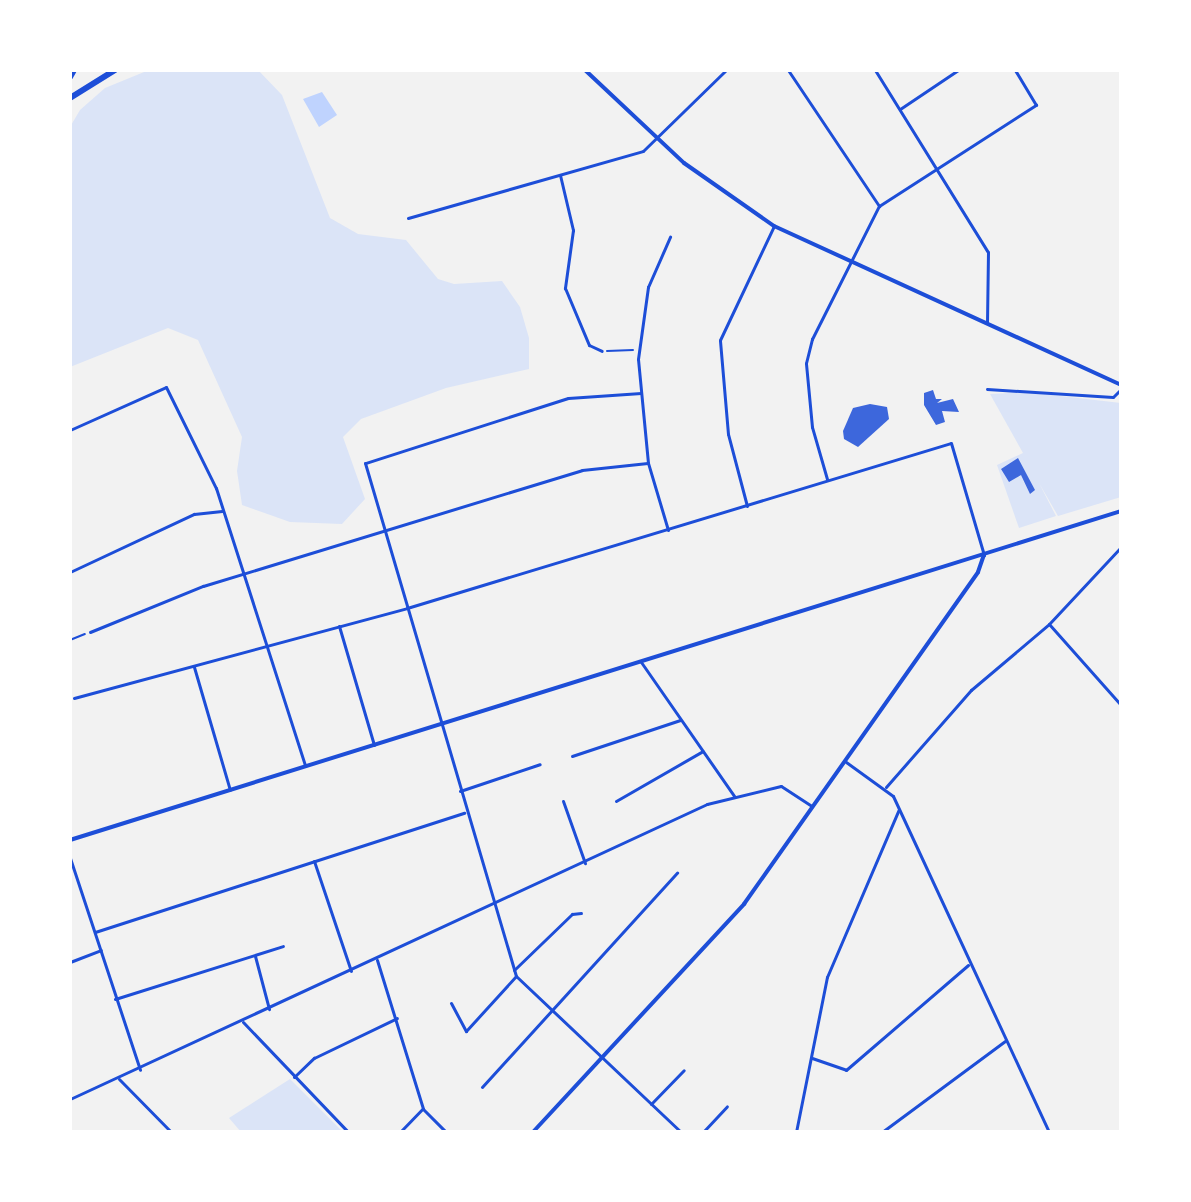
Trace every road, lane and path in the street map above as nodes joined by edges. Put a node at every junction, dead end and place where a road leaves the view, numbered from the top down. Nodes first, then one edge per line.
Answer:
1 (74, 70) edge
2 (115, 70) edge
3 (585, 70) edge
4 (726, 70) edge
5 (788, 70) edge
6 (875, 70) edge
7 (958, 70) edge
8 (1015, 70) edge
9 (70, 77) edge
10 (70, 98) edge
11 (900, 109) junction
12 (658, 139) junction
13 (937, 168) junction
14 (560, 175) junction
15 (879, 206) junction
16 (408, 218) dead end
17 (774, 226) junction
18 (670, 237) dead end
19 (849, 263) junction
20 (987, 325) junction
21 (602, 351) joint
22 (639, 351) junction
23 (1121, 387) edge
24 (987, 389) dead end
25 (641, 393) junction
26 (70, 430) edge
27 (648, 463) junction
28 (827, 480) junction
29 (747, 506) junction
30 (222, 511) junction
31 (1121, 511) edge
32 (668, 530) junction
33 (386, 532) junction
34 (1121, 547) edge
35 (984, 555) junction
36 (70, 572) edge
37 (240, 574) junction
38 (407, 608) junction
39 (1049, 624) junction
40 (339, 626) junction
41 (90, 632) joint
42 (70, 640) edge
43 (270, 647) junction
44 (641, 661) junction
45 (194, 667) junction
46 (74, 698) dead end
47 (1120, 701) edge
48 (680, 720) junction
49 (438, 724) junction
50 (374, 745) junction
51 (704, 750) junction
52 (572, 756) dead end
53 (846, 762) junction
54 (540, 764) dead end
55 (305, 766) junction
56 (886, 787) junction
57 (230, 790) junction
58 (459, 791) junction
59 (734, 796) junction
60 (563, 801) dead end
61 (616, 801) dead end
62 (814, 807) junction
63 (898, 811) junction
64 (465, 813) junction
65 (70, 840) edge
66 (70, 858) edge
67 (314, 861) junction
68 (585, 863) junction
69 (677, 873) dead end
70 (495, 904) junction
71 (581, 913) dead end
72 (95, 932) junction
73 (283, 946) dead end
74 (101, 950) junction
75 (255, 956) junction
76 (377, 960) junction
77 (70, 962) edge
78 (968, 965) junction
79 (514, 970) junction
80 (351, 971) junction
81 (516, 976) junction
82 (115, 999) junction
83 (451, 1003) dead end
84 (269, 1009) junction
85 (553, 1012) junction
86 (397, 1018) junction
87 (243, 1022) junction
88 (1005, 1041) junction
89 (601, 1058) junction
90 (811, 1058) junction
91 (140, 1070) junction
92 (684, 1070) dead end
93 (294, 1077) junction
94 (119, 1079) junction
95 (482, 1087) dead end
96 (70, 1099) edge
97 (651, 1104) junction
98 (727, 1106) dead end
99 (423, 1109) junction
100 (171, 1132) edge
101 (348, 1132) edge
102 (400, 1132) edge
103 (446, 1132) edge
104 (533, 1132) edge
105 (681, 1132) edge
106 (703, 1132) edge
107 (796, 1132) edge
108 (882, 1132) edge
109 (1049, 1132) edge

1 - 9 highway
2 - 10 highway
3 - 12 street
4 - 12 street
5 - 15 street
6 - 11 street
7 - 11 street
8 - 13 street
11 - 13 street
12 - 14 street
12 - 17 street
13 - 15 street
13 - 20 street
14 - 16 street
14 - 21 street
15 - 19 street
17 - 19 street
17 - 29 street
18 - 22 street
19 - 20 street
19 - 28 street
20 - 23 street
21 - 22 path
22 - 25 street
23 - 24 street
25 - 27 street
25 - 33 street
26 - 30 street
27 - 32 street
27 - 33 street
28 - 29 street
28 - 35 street
29 - 32 street
30 - 36 street
30 - 37 street
31 - 35 street
32 - 38 street
33 - 37 street
33 - 38 street
34 - 39 street
35 - 44 street
35 - 53 street
37 - 41 street
37 - 43 street
38 - 40 street
38 - 49 street
39 - 47 street
39 - 56 street
40 - 43 street
40 - 50 street
41 - 42 path
43 - 45 street
43 - 55 street
44 - 48 street
44 - 49 street
45 - 46 street
45 - 57 street
48 - 51 street
48 - 52 street
49 - 50 street
49 - 58 street
50 - 55 street
51 - 59 street
51 - 61 street
53 - 56 street
53 - 62 street
54 - 58 street
55 - 57 street
56 - 63 street
57 - 65 street
58 - 64 street
59 - 62 street
59 - 68 street
60 - 68 street
62 - 89 street
63 - 78 street
63 - 90 street
64 - 67 street
64 - 70 street
66 - 72 street
67 - 72 street
67 - 80 street
68 - 70 street
69 - 85 street
70 - 76 street
70 - 79 street
71 - 79 street
72 - 74 street
73 - 75 street
74 - 77 street
74 - 82 street
75 - 82 street
75 - 84 street
76 - 80 street
76 - 86 street
78 - 88 street
78 - 90 street
79 - 81 street
80 - 84 street
81 - 83 street
81 - 85 street
82 - 91 street
84 - 87 street
85 - 89 street
85 - 95 street
86 - 93 street
86 - 99 street
87 - 91 street
87 - 93 street
88 - 108 street
88 - 109 street
89 - 97 street
89 - 104 street
90 - 107 street
91 - 94 street
92 - 97 street
93 - 101 street
94 - 96 street
94 - 100 street
97 - 105 street
98 - 106 street
99 - 102 street
99 - 103 street

